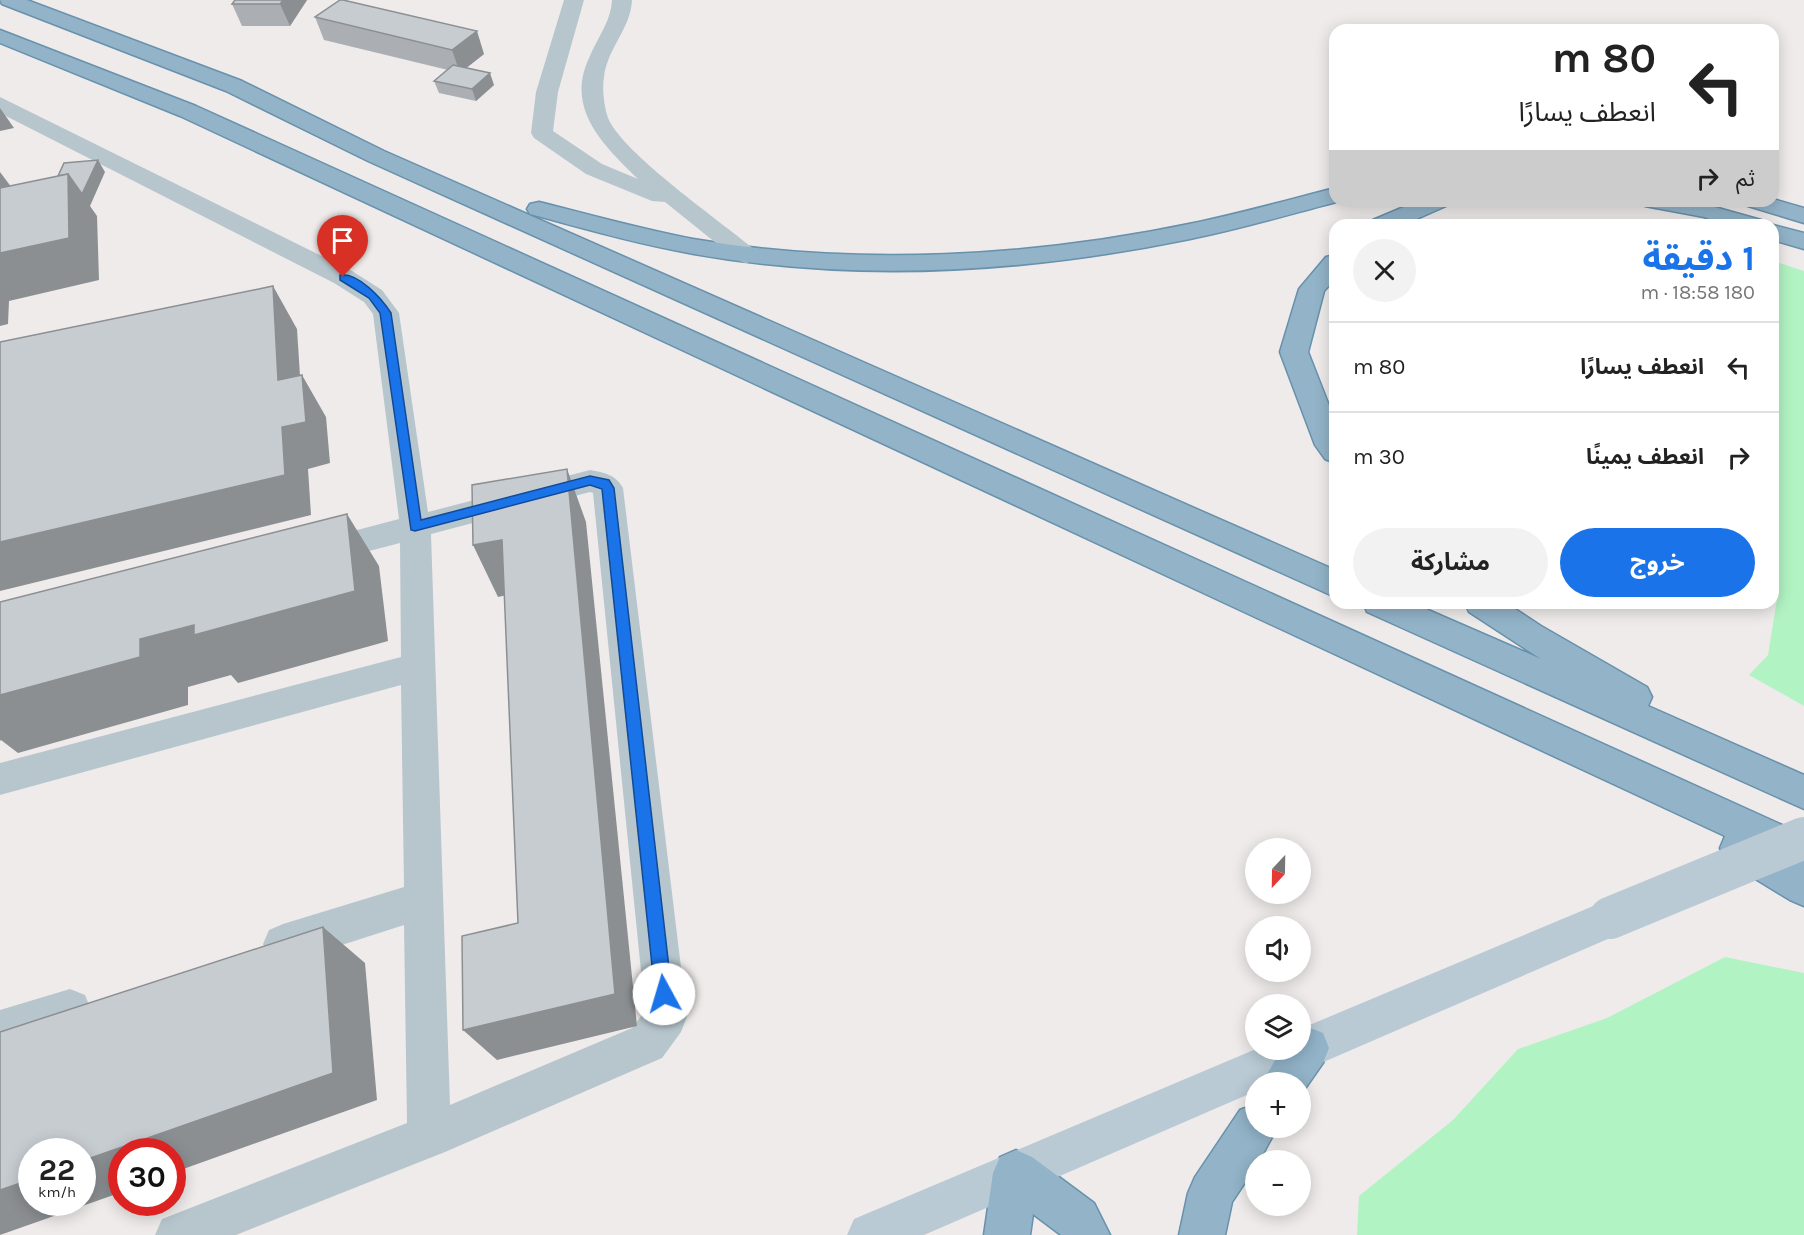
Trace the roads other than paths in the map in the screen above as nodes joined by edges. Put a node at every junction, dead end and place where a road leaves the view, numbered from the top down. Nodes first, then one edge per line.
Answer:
1 (9, 0) edge
2 (574, 0) edge
3 (622, 0) edge
4 (0, 36) edge
5 (0, 104) edge
6 (376, 156) junction
7 (1329, 196) edge
8 (1424, 207) edge
9 (1686, 207) edge
10 (1775, 207) edge
11 (690, 208) junction
12 (1804, 216) edge
13 (1396, 219) edge
14 (1733, 219) edge
15 (1779, 234) edge
16 (1804, 241) edge
17 (746, 255) junction
18 (1329, 270) edge
19 (1329, 442) edge
20 (415, 526) junction
21 (288, 561) edge
22 (1329, 581) edge
23 (1392, 609) edge
24 (1490, 609) edge
25 (419, 666) junction
26 (1578, 750) junction
27 (0, 778) edge
28 (1798, 790) edge
29 (1804, 838) edge
30 (1804, 854) edge
31 (1804, 887) edge
32 (423, 900) junction
33 (252, 953) edge
34 (103, 999) edge
35 (0, 1031) edge
36 (1311, 1047) edge
37 (1280, 1060) edge
38 (429, 1136) junction
39 (1248, 1138) edge
40 (1016, 1173) junction
41 (178, 1235) edge
42 (870, 1235) edge
43 (1007, 1235) edge
44 (1087, 1235) edge
45 (1202, 1235) edge

1 - 6 highway
2 - 11 street
3 - 11 street
4 - 26 highway
5 - 20 street
6 - 17 highway
6 - 22 highway
7 - 17 highway
8 - 13 highway
9 - 14 highway
10 - 12 highway
11 - 17 street
15 - 16 highway
18 - 19 highway
20 - 21 street
20 - 25 street
20 - 38 street
23 - 28 highway
24 - 28 highway
25 - 27 street
25 - 32 street
26 - 30 highway
26 - 31 highway
29 - 36 main road, bridge
32 - 33 street
32 - 38 street
34 - 35 street
37 - 40 main road
38 - 41 street
39 - 45 highway
40 - 42 main road
40 - 43 highway
40 - 44 highway

